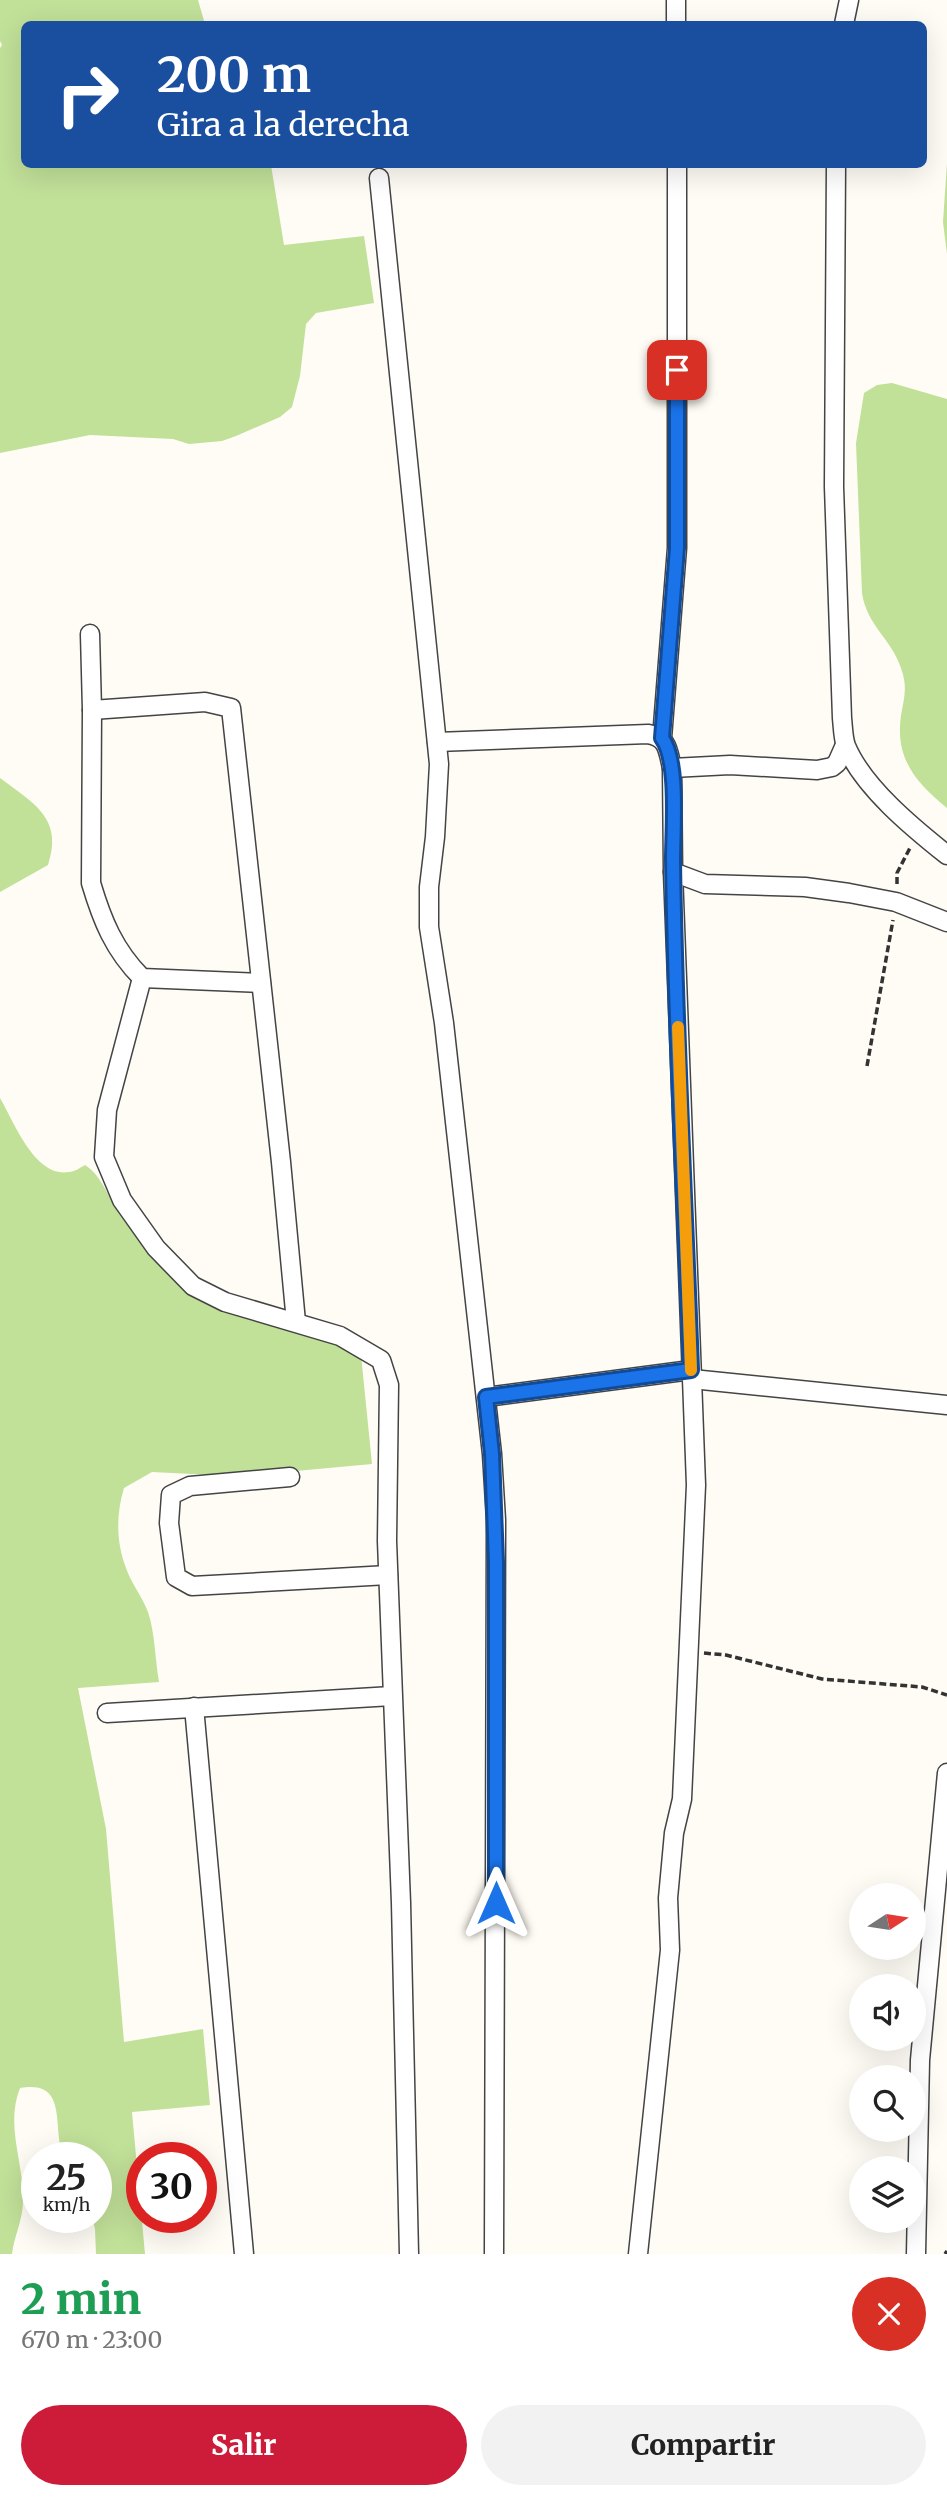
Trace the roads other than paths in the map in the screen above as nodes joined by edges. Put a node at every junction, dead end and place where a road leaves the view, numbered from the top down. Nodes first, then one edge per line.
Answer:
1 (676, 0) edge
2 (849, 0) edge
3 (676, 21) edge
4 (845, 21) edge
5 (677, 168) edge
6 (836, 168) edge
7 (379, 178) dead end
8 (90, 634) dead end
9 (92, 710) junction
10 (662, 738) junction
11 (437, 742) junction
12 (845, 745) junction
13 (672, 768) junction
14 (947, 855) edge
15 (673, 872) junction
16 (947, 922) edge
17 (142, 978) junction
18 (261, 982) junction
19 (296, 1322) junction
20 (691, 1374) junction
21 (486, 1397) junction
22 (947, 1405) edge
23 (290, 1477) dead end
24 (388, 1575) junction
25 (393, 1696) junction
26 (194, 1707) junction
27 (107, 1713) dead end
28 (947, 1773) edge
29 (244, 2254) edge
30 (409, 2254) edge
31 (494, 2254) edge
32 (638, 2254) edge
33 (916, 2254) edge

1 - 3 street
2 - 4 street
5 - 10 street
6 - 12 street
7 - 11 street
8 - 9 street
9 - 17 street
9 - 18 street
10 - 11 street
10 - 13 street
11 - 21 street
12 - 13 street
12 - 14 street
13 - 15 street
15 - 16 street
15 - 20 street
17 - 18 street
17 - 19 street
18 - 19 street
19 - 24 street
20 - 21 street
20 - 22 street
20 - 32 street
21 - 31 street
23 - 24 street
24 - 25 street
25 - 26 street
25 - 30 street
26 - 27 street
26 - 29 street
28 - 33 street

